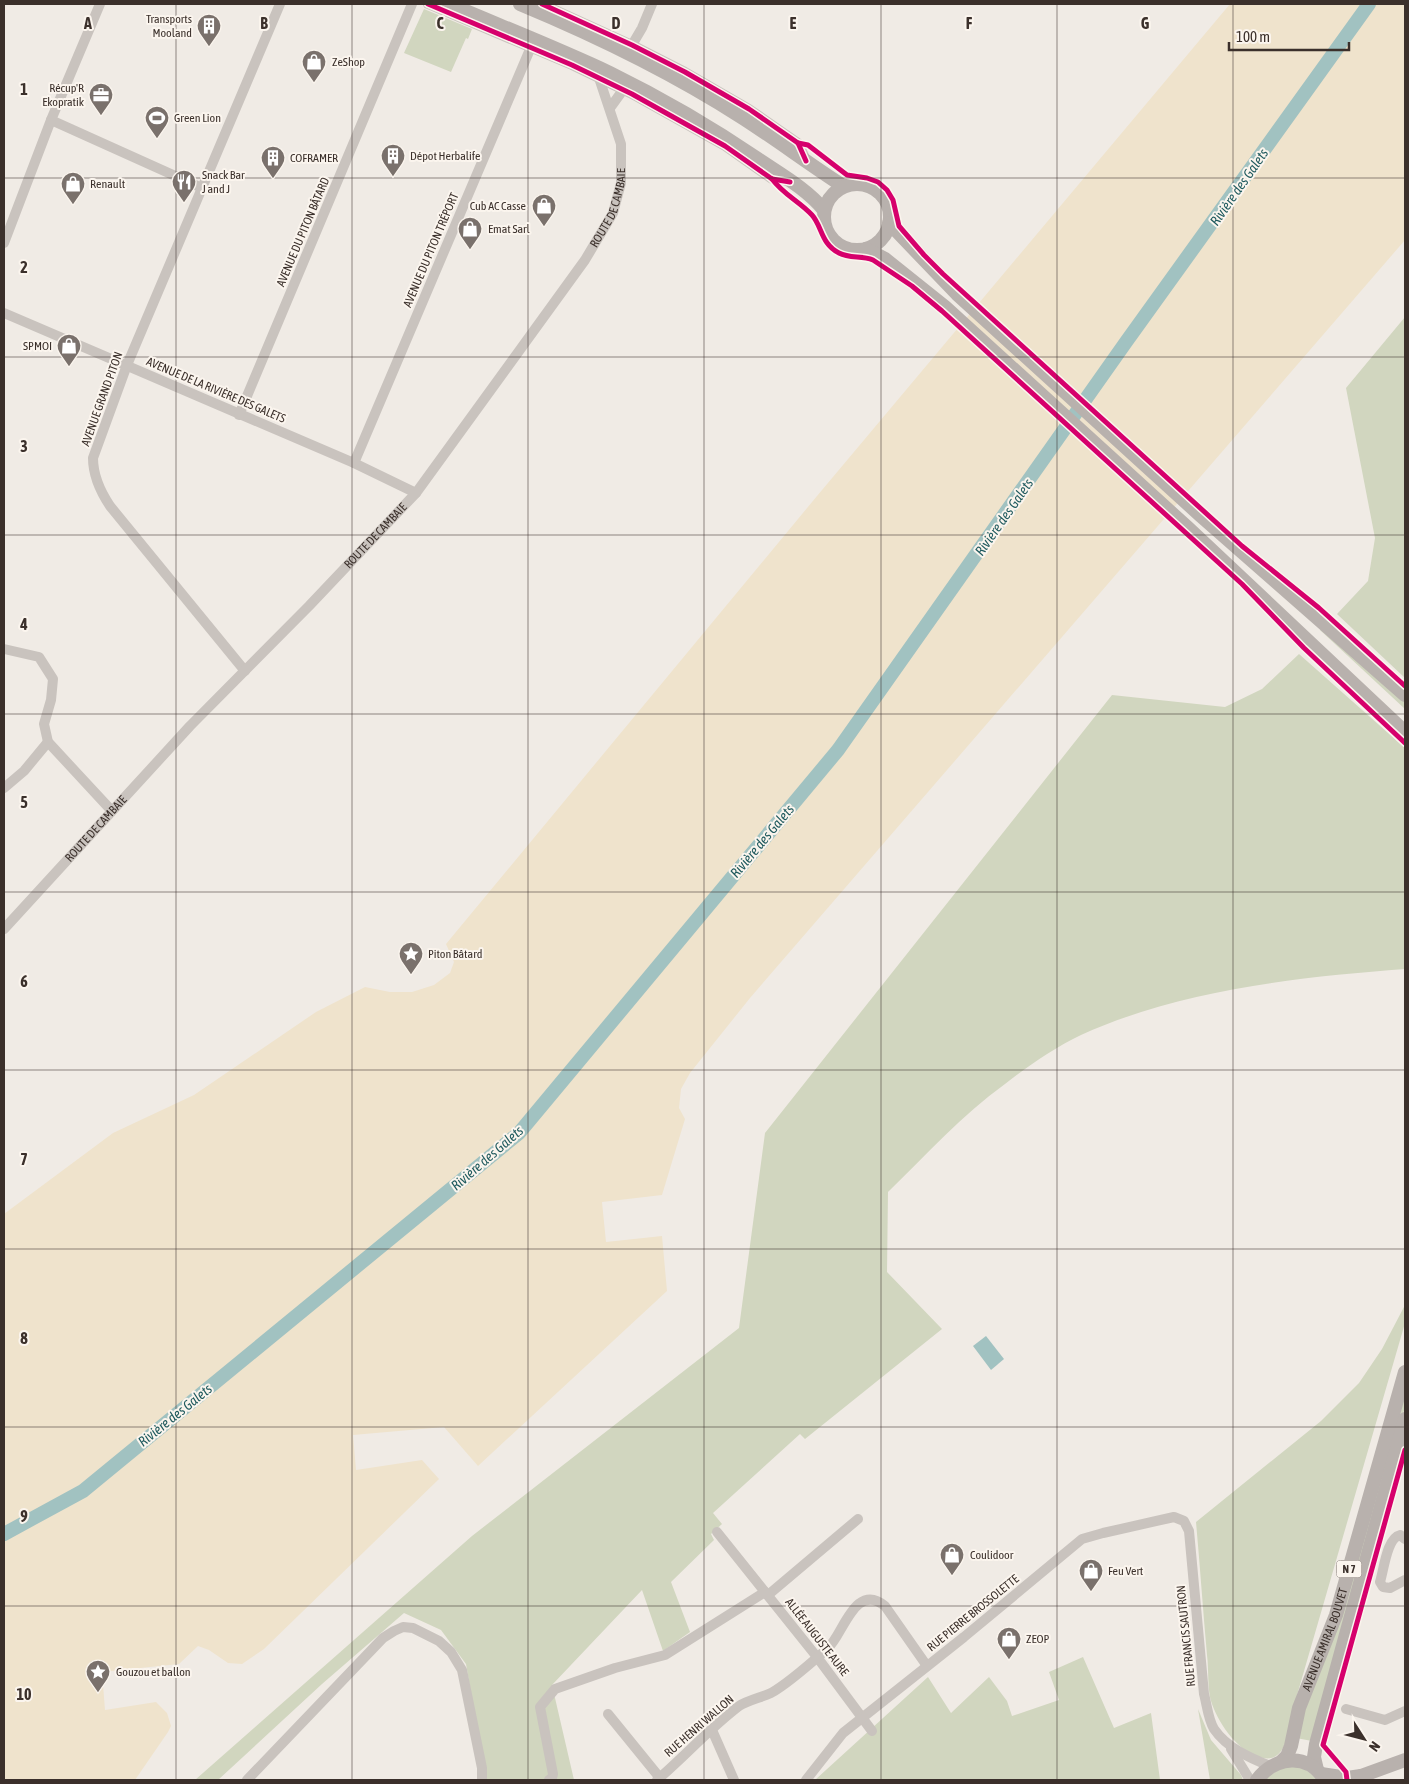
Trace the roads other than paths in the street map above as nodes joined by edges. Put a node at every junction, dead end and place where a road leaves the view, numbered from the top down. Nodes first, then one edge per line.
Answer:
1 (100, 4) edge
2 (280, 4) edge
3 (412, 4) edge
4 (428, 4) edge
5 (449, 4) edge
6 (520, 4) edge
7 (542, 4) edge
8 (652, 4) edge
9 (632, 45) junction
10 (530, 47) junction
11 (599, 78) junction
12 (624, 90) junction
13 (610, 108) junction
14 (51, 120) junction
15 (806, 161) junction
16 (790, 182) junction
17 (843, 186) junction
18 (202, 188) junction
19 (824, 210) junction
20 (889, 223) junction
21 (4, 244) edge
22 (866, 248) junction
23 (4, 313) edge
24 (127, 366) junction
25 (239, 415) junction
26 (354, 463) junction
27 (416, 493) junction
28 (4, 649) edge
29 (245, 671) junction
30 (1405, 695) edge
31 (1405, 732) edge
32 (48, 742) junction
33 (4, 788) edge
34 (111, 810) junction
35 (4, 929) edge
36 (1405, 1372) edge
37 (1405, 1419) edge
38 (858, 1519) dead end
39 (1184, 1521) joint
40 (716, 1532) dead end
41 (1405, 1539) edge
42 (1405, 1580) edge
43 (767, 1593) junction
44 (817, 1657) junction
45 (927, 1666) junction
46 (1346, 1708) dead end
47 (1405, 1711) edge
48 (608, 1714) dead end
49 (862, 1718) junction
50 (712, 1730) junction
51 (872, 1731) dead end
52 (1228, 1744) junction
53 (1405, 1760) edge
54 (1276, 1764) junction
55 (1321, 1775) edge
56 (1358, 1778) edge
57 (247, 1780) edge
58 (482, 1780) edge
59 (549, 1780) edge
60 (659, 1780) edge
61 (734, 1780) edge
62 (806, 1780) edge
63 (1250, 1780) edge
64 (1258, 1780) edge

1 - 14 street
2 - 18 street, AVENUE GRAND PITON
3 - 25 street, AVENUE DU PITON BÂTARD
4 - 10 street
5 - 16 main road
6 - 15 main road
7 - 9 street
8 - 9 street
9 - 15 street
10 - 11 street
10 - 26 street, AVENUE DU PITON TRÉPORT
11 - 12 street
11 - 13 street, ROUTE DE CAMBAIE
12 - 13 street
12 - 16 street
13 - 27 street, ROUTE DE CAMBAIE
14 - 18 street
14 - 21 street
15 - 17 main road
16 - 19 main road
17 - 19 main road
17 - 20 main road
18 - 24 street, AVENUE GRAND PITON
19 - 22 main road
20 - 22 main road
20 - 30 main road
22 - 31 main road
23 - 24 street, AVENUE DE LA RIVIÈRE DES GALETS
24 - 25 street, AVENUE DE LA RIVIÈRE DES GALETS
24 - 29 street, AVENUE GRAND PITON
25 - 26 street, AVENUE DE LA RIVIÈRE DES GALETS
26 - 27 street, AVENUE DE LA RIVIÈRE DES GALETS
27 - 29 street, ROUTE DE CAMBAIE
28 - 32 street
29 - 34 street, ROUTE DE CAMBAIE
32 - 33 street
32 - 34 street
34 - 35 street, ROUTE DE CAMBAIE
36 - 54 main road, AVENUE AMIRAL BOUVET / N 7
37 - 55 main road, AVENUE AMIRAL BOUVET / N 7
38 - 43 street, ALLÉE AUGUSTE AURE
39 - 45 street, RUE PIERRE BROSSOLETTE
39 - 52 street, RUE FRANCIS SAUTRON
40 - 43 street
41 - 42 street
43 - 44 street, ALLÉE AUGUSTE AURE
43 - 59 street
44 - 45 street, RUE HENRI WALLON
44 - 49 street, ALLÉE AUGUSTE AURE
44 - 50 street, RUE HENRI WALLON
45 - 49 street, RUE PIERRE BROSSOLETTE
46 - 47 street
48 - 60 street
49 - 51 street, ALLÉE AUGUSTE AURE
49 - 62 street, RUE PIERRE BROSSOLETTE
50 - 60 street, RUE HENRI WALLON
50 - 61 street
52 - 54 street
52 - 63 street
53 - 56 main road
54 - 55 main road
54 - 64 main road, AVENUE AMIRAL BOUVET
55 - 56 main road
57 - 58 street

